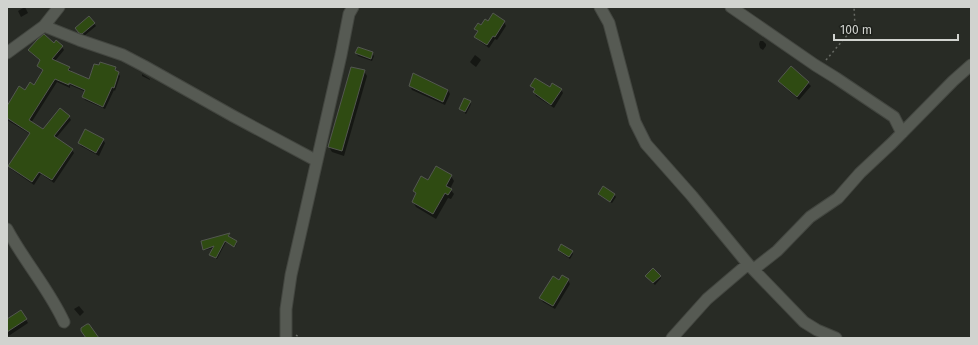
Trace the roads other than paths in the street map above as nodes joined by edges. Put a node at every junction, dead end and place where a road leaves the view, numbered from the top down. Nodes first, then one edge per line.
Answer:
1 (59, 7) edge
2 (353, 7) edge
3 (600, 7) edge
4 (731, 7) edge
5 (44, 26) junction
6 (7, 53) edge
7 (971, 64) edge
8 (902, 133) junction
9 (317, 161) junction
10 (7, 229) edge
11 (751, 266) junction
12 (64, 322) dead end
13 (286, 338) edge
14 (672, 338) edge
15 (836, 338) edge

1 - 5 street
2 - 9 street
3 - 11 street
4 - 8 street
5 - 6 street
5 - 9 street
7 - 8 street
8 - 11 street
9 - 13 street
10 - 12 street
11 - 14 street
11 - 15 street

